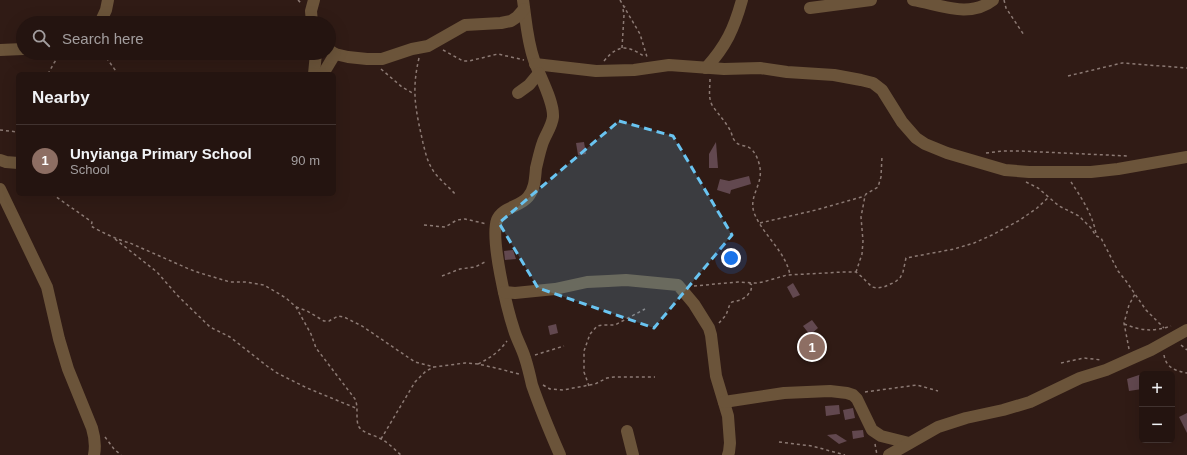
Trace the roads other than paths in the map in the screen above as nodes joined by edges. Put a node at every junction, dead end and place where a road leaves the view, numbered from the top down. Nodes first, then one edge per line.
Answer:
1 (108, 0) edge
2 (314, 0) edge
3 (742, 0) edge
4 (871, 0) edge
5 (913, 0) edge
6 (993, 0) edge
7 (524, 4) edge
8 (810, 8) dead end
9 (103, 16) edge
10 (311, 16) edge
11 (16, 49) edge
12 (0, 50) edge
13 (336, 53) edge
14 (315, 60) edge
15 (329, 60) edge
16 (536, 66) junction
17 (704, 67) junction
18 (314, 72) edge
19 (324, 72) edge
20 (518, 93) dead end
21 (1187, 157) edge
22 (0, 160) edge
23 (16, 163) edge
24 (0, 190) edge
25 (504, 292) junction
26 (1184, 327) edge
27 (724, 402) junction
28 (627, 431) dead end
29 (909, 443) junction
30 (94, 455) edge
31 (560, 455) edge
32 (633, 455) edge
33 (728, 455) edge
34 (889, 455) edge

1 - 9 street
2 - 10 street
3 - 17 street
4 - 8 street
5 - 6 street
7 - 13 street
7 - 16 street
11 - 12 street
14 - 18 street
15 - 19 street
16 - 17 street
16 - 20 street
16 - 25 street
17 - 21 street
22 - 23 street
24 - 30 street
25 - 27 street
25 - 31 street
26 - 29 street
27 - 29 street
27 - 33 street
28 - 32 street
29 - 34 street

